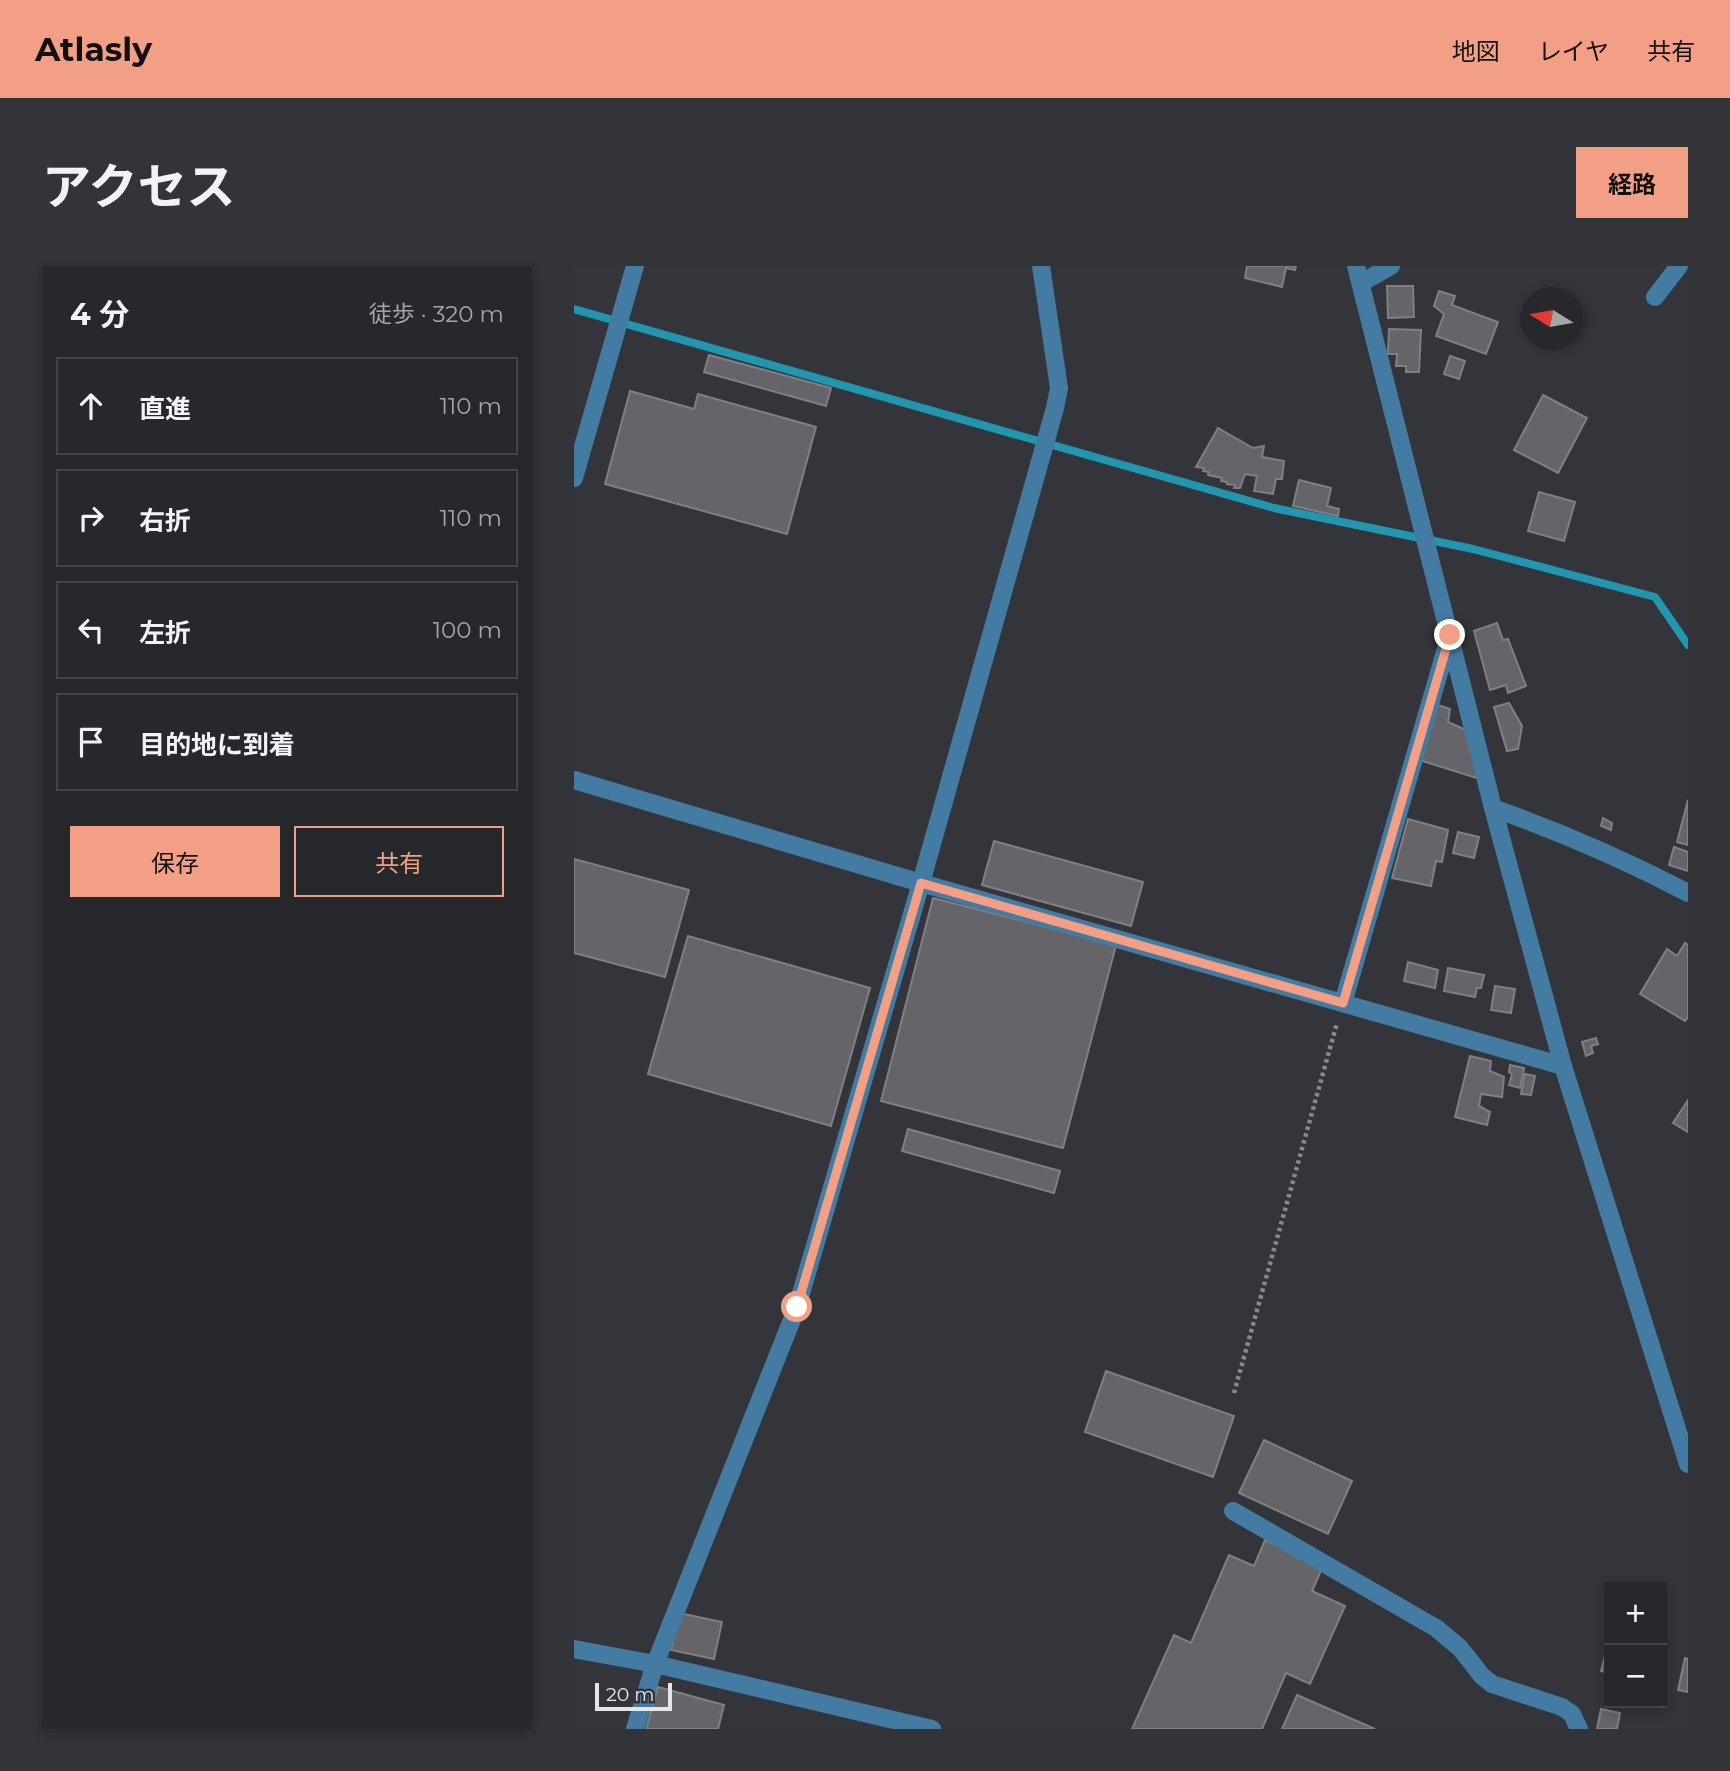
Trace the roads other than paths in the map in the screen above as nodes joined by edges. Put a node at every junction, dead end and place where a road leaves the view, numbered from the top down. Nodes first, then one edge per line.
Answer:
1 (635, 266) edge
2 (1041, 266) edge
3 (1391, 266) edge
4 (1679, 266) edge
5 (1358, 274) edge
6 (1656, 297) dead end
7 (574, 478) edge
8 (1450, 635) junction
9 (574, 780) edge
10 (1493, 808) junction
11 (921, 883) junction
12 (1688, 893) edge
13 (1343, 1003) junction
14 (1563, 1066) junction
15 (1688, 1464) edge
16 (1233, 1511) dead end
17 (574, 1649) edge
18 (655, 1664) junction
19 (635, 1729) edge
20 (932, 1729) edge
21 (1579, 1729) edge

1 - 7 street
2 - 11 street
3 - 5 street
4 - 6 street
5 - 8 street
8 - 10 street
8 - 13 street
9 - 11 street
10 - 12 street
10 - 14 street
11 - 13 street
11 - 18 street
13 - 14 street
14 - 15 street
16 - 21 street
17 - 18 street
18 - 19 street
18 - 20 street

